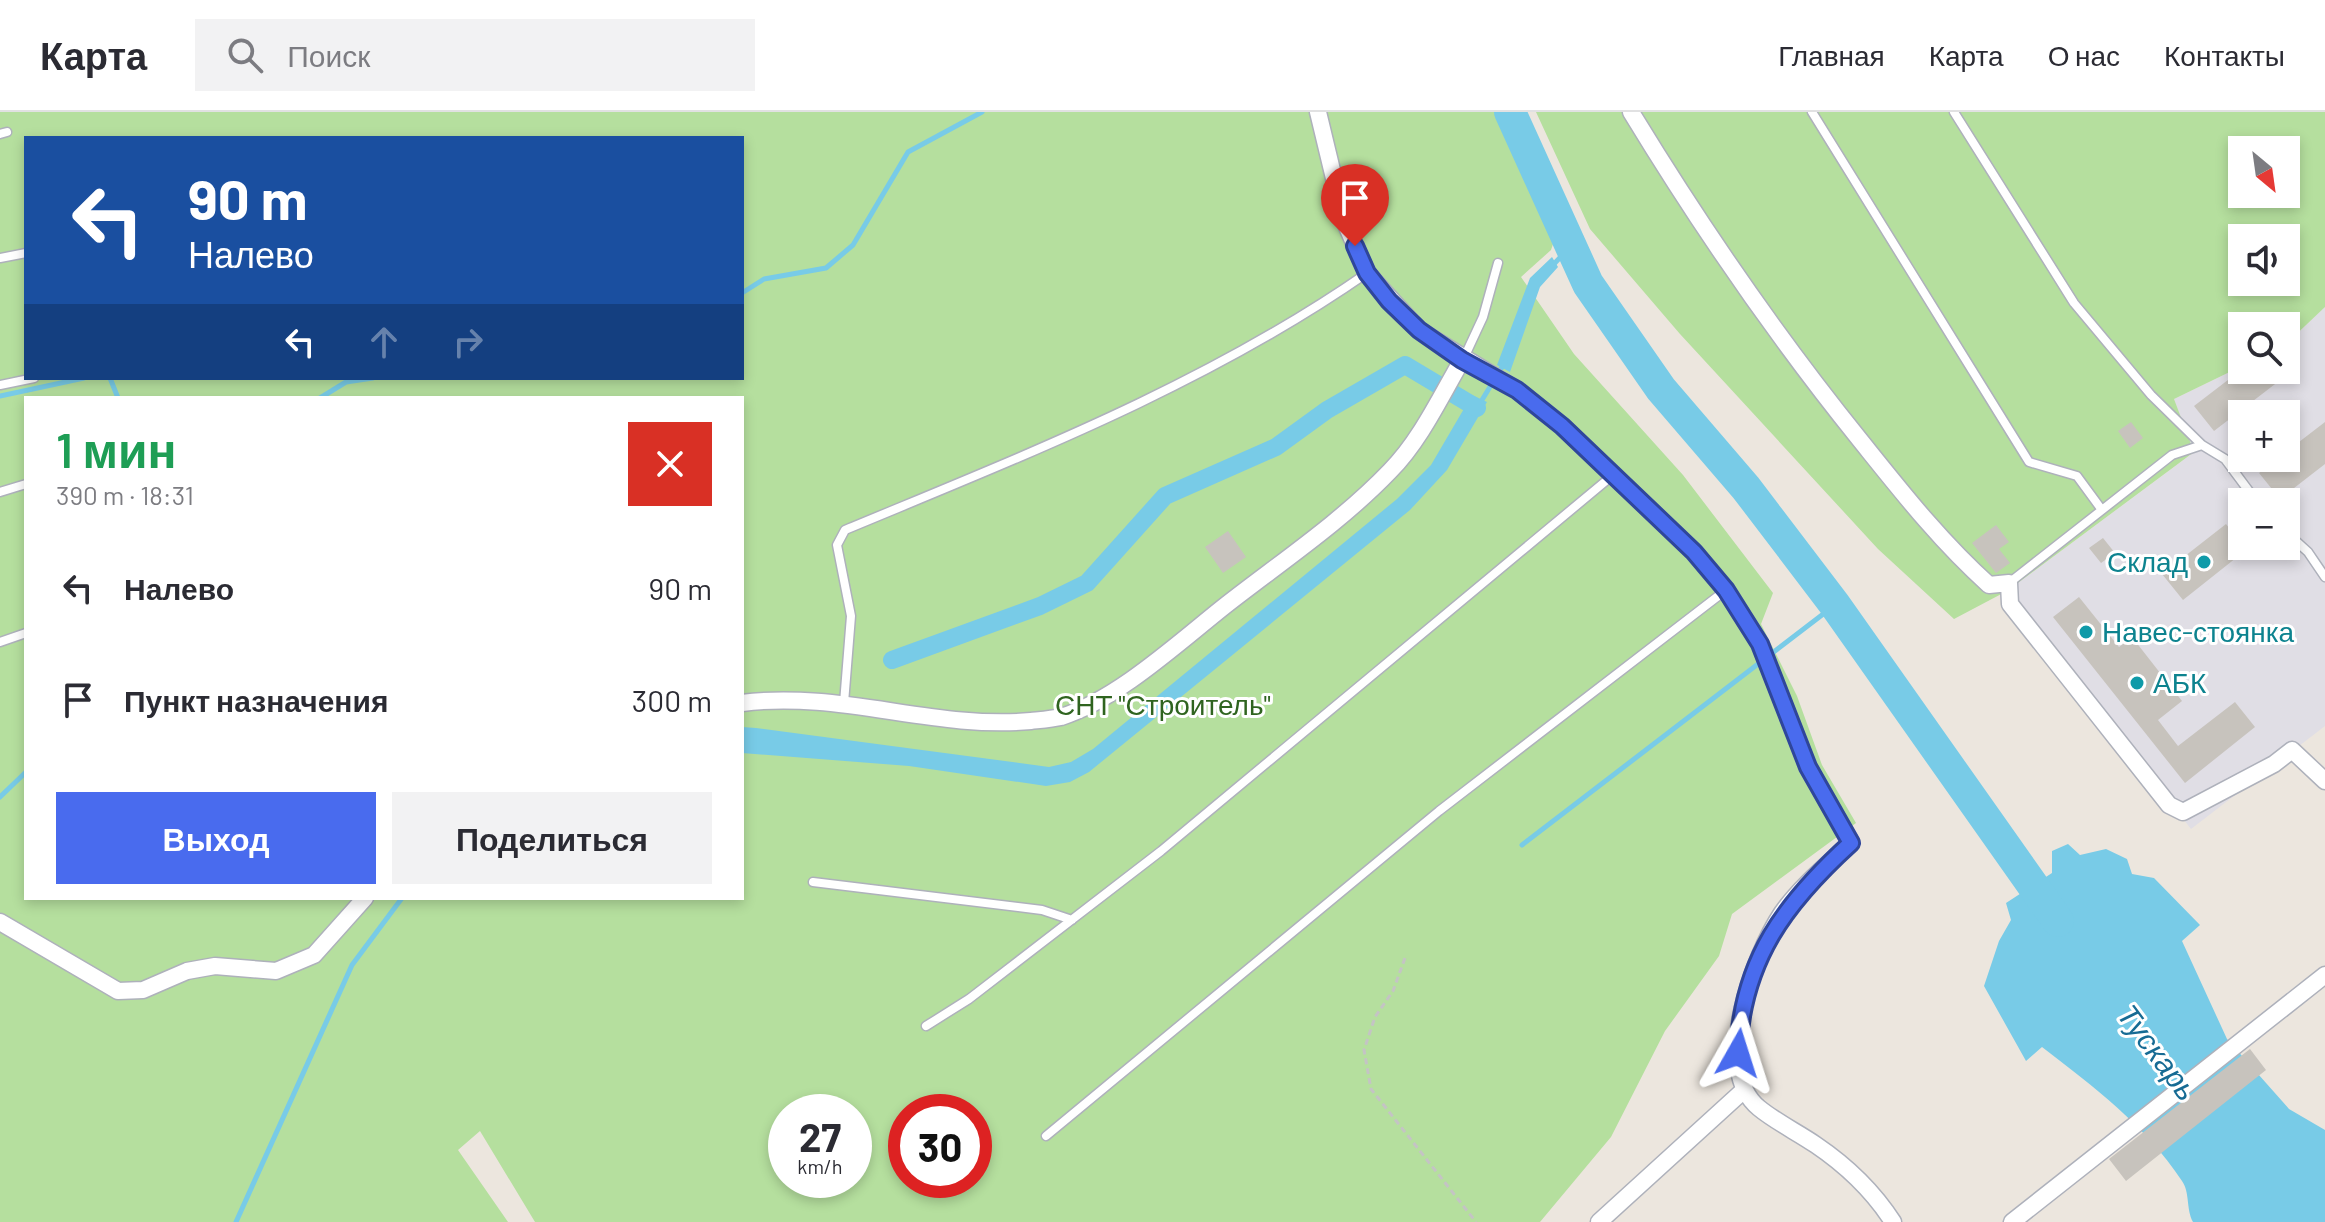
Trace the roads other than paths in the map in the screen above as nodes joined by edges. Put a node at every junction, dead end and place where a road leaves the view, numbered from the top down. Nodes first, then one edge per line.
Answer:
1 (1318, 112) edge
2 (1631, 112) edge
3 (1812, 112) edge
4 (1954, 112) edge
5 (24, 253) edge
6 (0, 258) edge
7 (1498, 263) dead end
8 (1367, 273) junction
9 (1462, 360) junction
10 (24, 380) edge
11 (0, 385) edge
12 (2202, 445) junction
13 (1614, 475) junction
14 (24, 485) edge
15 (2247, 488) edge
16 (0, 492) edge
17 (2102, 510) junction
18 (2300, 545) edge
19 (2325, 577) edge
20 (2009, 583) junction
21 (1726, 590) junction
22 (24, 634) edge
23 (0, 642) edge
24 (744, 703) edge
25 (844, 703) junction
26 (2325, 781) edge
27 (813, 882) dead end
28 (363, 900) edge
29 (1072, 920) junction
30 (0, 922) edge
31 (2325, 975) edge
32 (926, 1026) dead end
33 (1744, 1090) junction
34 (1046, 1136) dead end
35 (1599, 1222) edge
36 (1893, 1222) edge
37 (2012, 1222) edge

1 - 8 street
2 - 20 street
3 - 17 lane
4 - 12 lane
5 - 6 lane
7 - 9 lane
8 - 9 street
8 - 25 lane
9 - 13 street
9 - 25 street
10 - 11 lane
12 - 15 lane
12 - 17 lane
13 - 21 street
13 - 29 lane
14 - 16 lane
17 - 20 lane
18 - 19 lane
20 - 26 street
21 - 33 street
21 - 34 lane
22 - 23 lane
24 - 25 street
27 - 29 lane
28 - 30 street
29 - 32 lane
31 - 37 street
33 - 35 street
33 - 36 street

